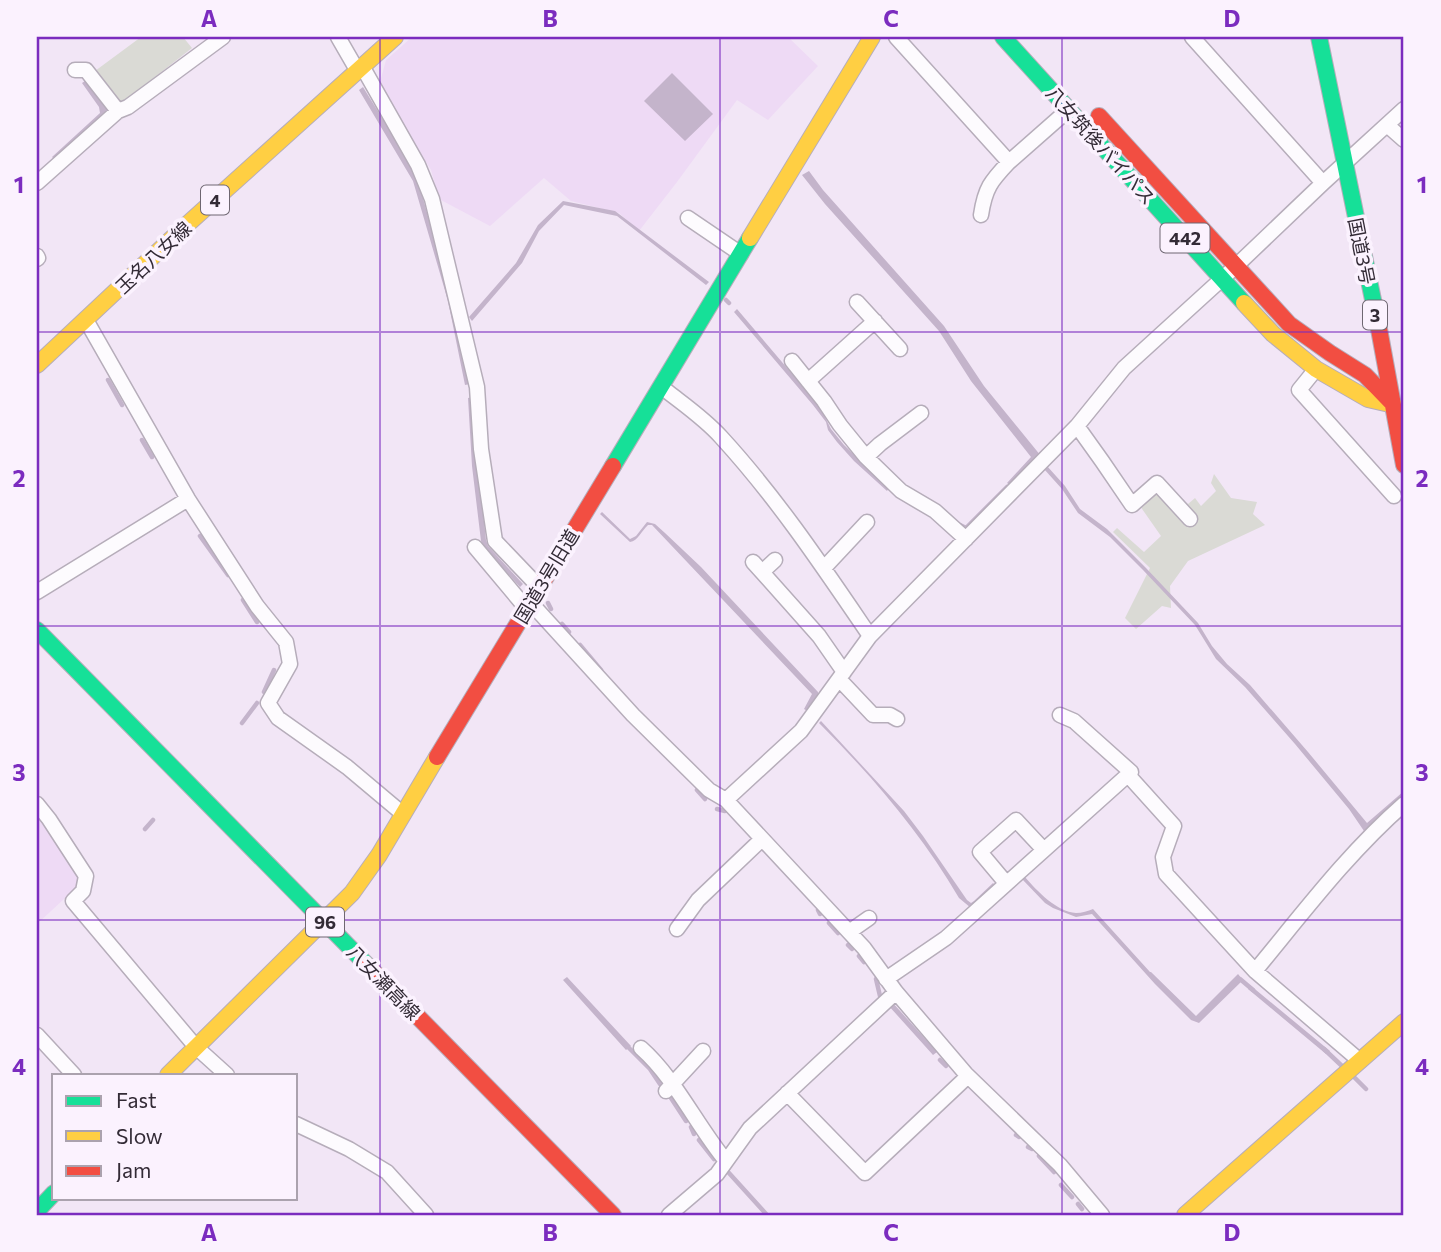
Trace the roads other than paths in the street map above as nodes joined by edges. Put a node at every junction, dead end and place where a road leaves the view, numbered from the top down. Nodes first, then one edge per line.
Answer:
1 (223, 37) edge
2 (338, 37) edge
3 (395, 37) edge
4 (872, 37) edge
5 (895, 37) edge
6 (1003, 37) edge
7 (1192, 37) edge
8 (1318, 37) edge
9 (359, 68) junction
10 (75, 70) dead end
11 (1090, 106) dead end
12 (1404, 109) edge
13 (118, 111) junction
14 (1059, 118) dead end
15 (1387, 125) junction
16 (1404, 141) edge
17 (1009, 162) junction
18 (1344, 165) junction
19 (37, 183) edge
20 (1322, 183) junction
21 (981, 215) dead end
22 (688, 218) dead end
23 (741, 254) junction
24 (1236, 266) junction
25 (1222, 279) junction
26 (857, 302) dead end
27 (1374, 307) junction
28 (86, 320) junction
29 (874, 321) junction
30 (900, 349) dead end
31 (1330, 353) junction
32 (792, 361) dead end
33 (37, 365) edge
34 (1317, 369) junction
35 (808, 381) junction
36 (668, 392) dead end
37 (1399, 409) edge
38 (921, 413) dead end
39 (1079, 423) junction
40 (866, 457) junction
41 (1112, 457) dead end
42 (1404, 465) edge
43 (1394, 496) dead end
44 (188, 499) junction
45 (1190, 519) dead end
46 (867, 522) dead end
47 (966, 538) junction
48 (475, 547) dead end
49 (775, 560) dead end
50 (824, 568) junction
51 (539, 587) junction
52 (37, 592) edge
53 (528, 605) junction
54 (37, 630) edge
55 (870, 636) junction
56 (841, 675) junction
57 (1060, 715) dead end
58 (897, 719) dead end
59 (1128, 775) junction
60 (726, 800) junction
61 (37, 804) edge
62 (1404, 804) edge
63 (403, 814) junction
64 (762, 839) junction
65 (1044, 849) junction
66 (1006, 883) junction
67 (869, 918) dead end
68 (324, 922) junction
69 (677, 929) dead end
70 (849, 932) junction
71 (1255, 971) junction
72 (886, 979) junction
73 (896, 992) junction
74 (1404, 1022) edge
75 (37, 1035) edge
76 (197, 1046) junction
77 (640, 1048) dead end
78 (703, 1051) dead end
79 (1360, 1060) junction
80 (73, 1074) edge
81 (169, 1074) edge
82 (226, 1074) edge
83 (968, 1076) junction
84 (668, 1088) junction
85 (788, 1093) junction
86 (298, 1125) edge
87 (726, 1161) junction
88 (52, 1195) edge
89 (37, 1211) edge
90 (44, 1215) edge
91 (426, 1215) edge
92 (613, 1215) edge
93 (669, 1215) edge
94 (1102, 1215) edge
95 (1185, 1215) edge

1 - 13 street
2 - 9 street
3 - 9 main road, 玉名八女線 / 4
4 - 23 main road, 国道3号旧道
5 - 17 street
6 - 25 main road, 八女筑後バイパス / 442
7 - 20 street
8 - 18 main road, 国道3号 / 3
9 - 28 main road, 玉名八女線 / 4
9 - 51 street
10 - 13 street
11 - 24 main road, 八女筑後バイパス / 442
12 - 15 street
13 - 19 street
14 - 17 street
15 - 16 street
15 - 18 street
17 - 21 street
18 - 20 street
18 - 27 main road, 国道3号 / 3
20 - 24 street
22 - 23 street
23 - 51 main road, 国道3号旧道
24 - 25 street
24 - 31 main road, 八女筑後バイパス / 442
25 - 34 main road, 八女筑後バイパス / 442
25 - 39 street
26 - 29 street
27 - 31 main road
27 - 37 main road, 国道3号 / 3
28 - 33 main road, 玉名八女線 / 4
28 - 44 street
29 - 30 street
29 - 35 street
31 - 37 main road, 八女筑後バイパス / 442
32 - 35 street
34 - 37 main road, 八女筑後バイパス / 442
34 - 43 street
35 - 40 street
36 - 50 street
37 - 42 main road, 国道3号 / 3
38 - 40 street
39 - 41 street
39 - 45 street
39 - 47 street
40 - 47 street
44 - 52 street
44 - 63 street
46 - 50 street
47 - 55 street
48 - 53 street
49 - 56 street
50 - 55 street
51 - 53 main road, 国道3号旧道
53 - 60 street
53 - 63 main road, 国道3号旧道
54 - 68 main road, 八女瀬高線 / 96
55 - 56 street
56 - 58 street
56 - 60 street
57 - 59 street
59 - 65 street
59 - 71 street
60 - 64 street
61 - 76 street
62 - 71 street
63 - 68 main road, 国道3号旧道
64 - 69 street
64 - 70 street
65 - 66 street
65 - 66 street
66 - 72 street
67 - 70 street
68 - 76 main road, 国道3号旧道
68 - 92 main road, 八女瀬高線 / 96
70 - 72 street
71 - 79 street
72 - 73 street
73 - 83 street
73 - 85 street
74 - 79 main road
75 - 80 street
76 - 81 main road, 国道3号旧道
76 - 82 street
77 - 84 street
78 - 84 street
79 - 95 main road
83 - 85 street
83 - 94 street
84 - 87 street
85 - 87 street
86 - 91 street
87 - 93 street
88 - 89 main road
89 - 90 street

